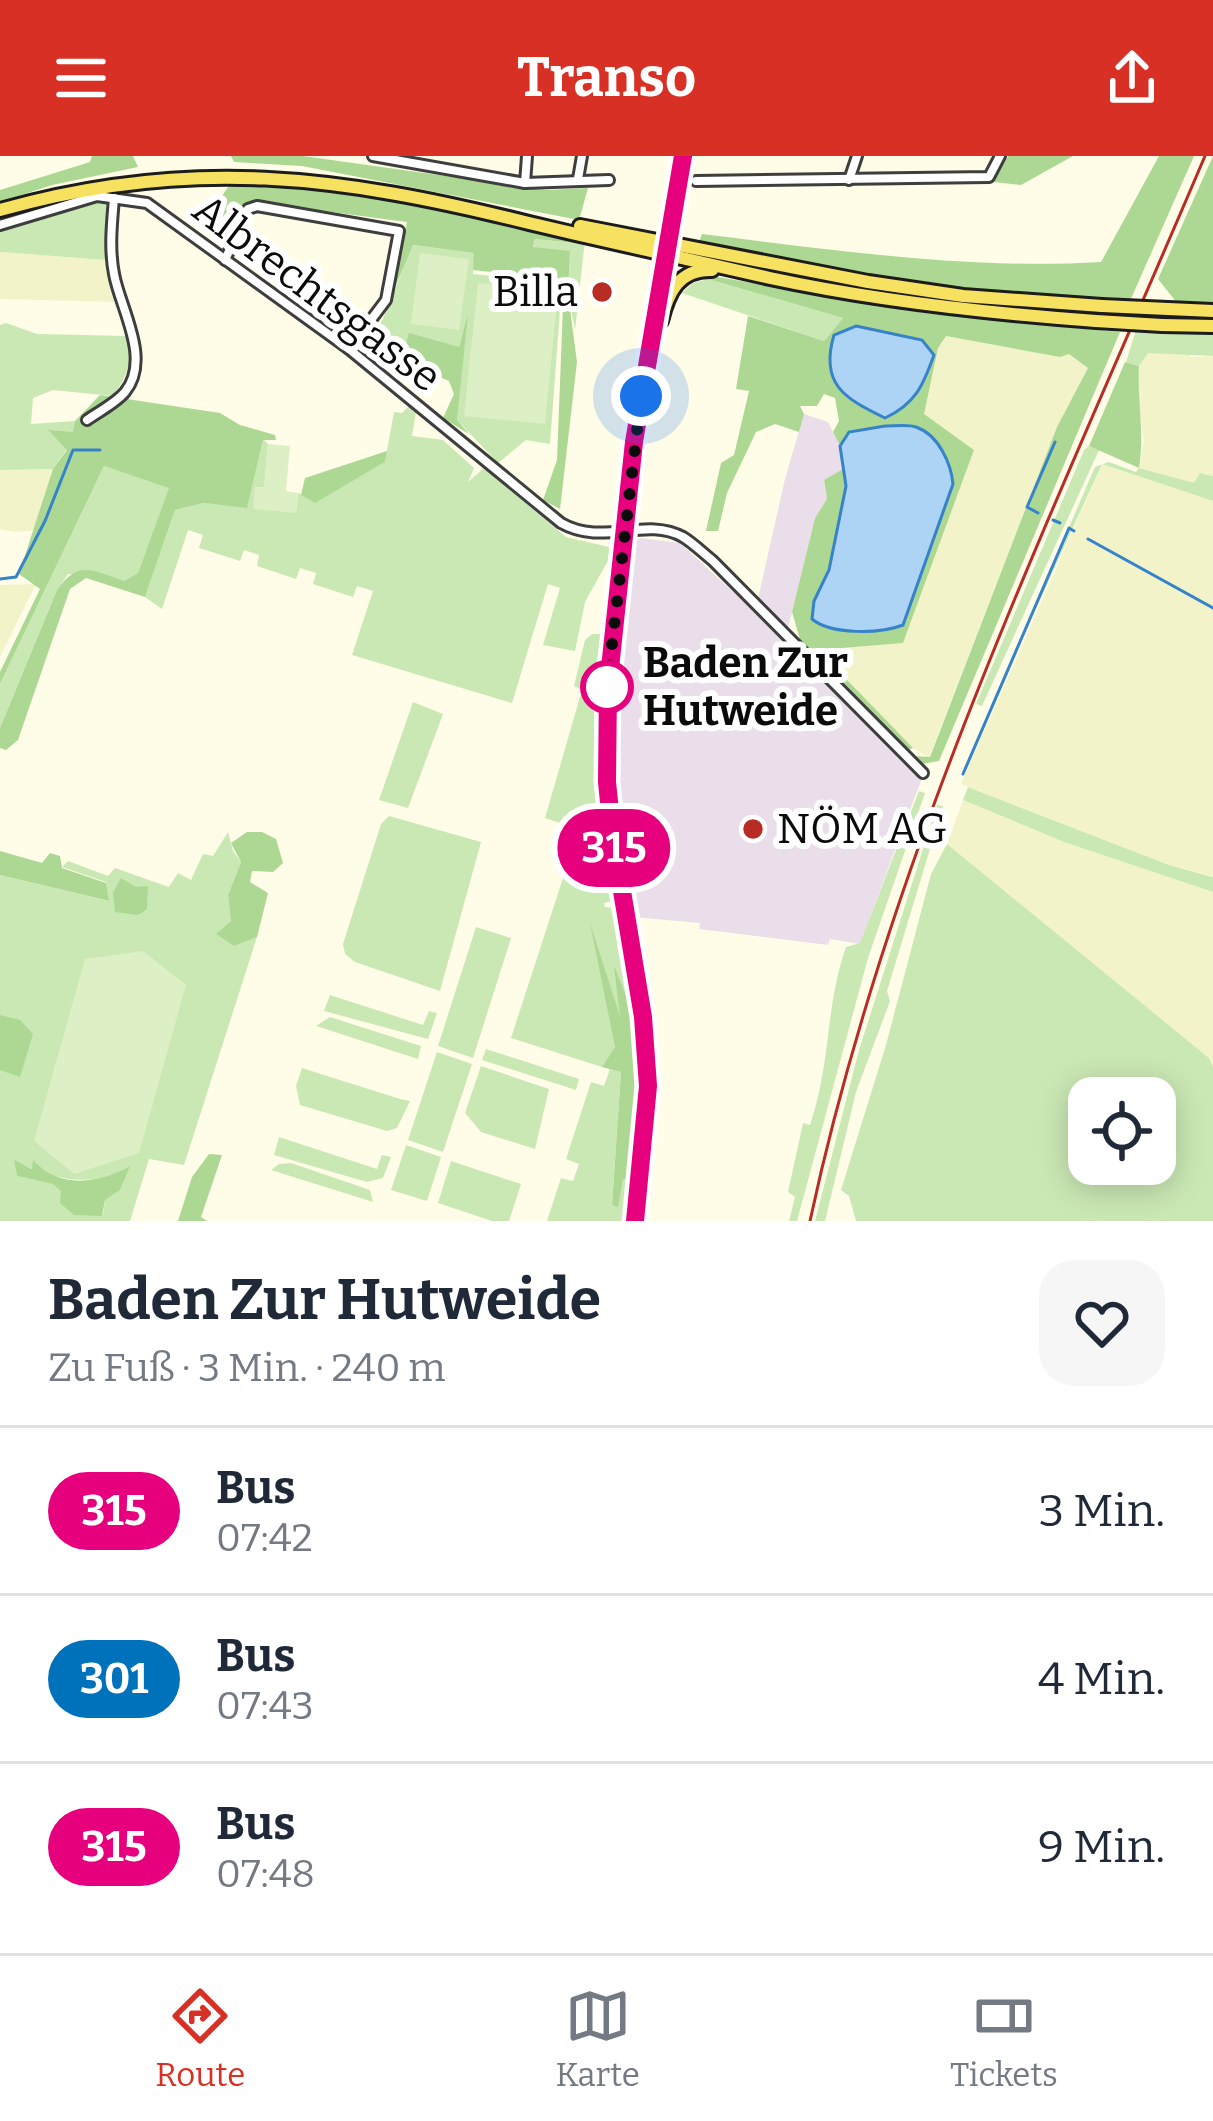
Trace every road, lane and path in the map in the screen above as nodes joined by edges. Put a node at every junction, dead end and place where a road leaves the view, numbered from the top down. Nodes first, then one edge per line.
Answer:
1 (373, 156) edge
2 (526, 156) edge
3 (582, 156) edge
4 (683, 156) edge
5 (857, 156) edge
6 (1000, 156) edge
7 (383, 157) edge
8 (578, 179) junction
9 (849, 179) junction
10 (609, 180) dead end
11 (696, 181) dead end
12 (525, 183) junction
13 (114, 198) junction
14 (0, 210) edge
15 (0, 225) edge
16 (666, 248) junction
17 (225, 260) junction
18 (769, 278) junction
19 (1213, 311) edge
20 (1213, 326) edge
21 (651, 338) junction
22 (349, 349) junction
23 (87, 420) dead end
24 (624, 532) junction
25 (923, 772) dead end
26 (636, 1221) edge

1 - 7 street
2 - 12 street
3 - 8 street
4 - 16 street
5 - 9 street
6 - 9 street
7 - 12 street
8 - 10 street
8 - 12 street
9 - 11 street
13 - 15 street
13 - 17 street, Albrechtsgasse
13 - 23 street
14 - 16 main road
16 - 18 main road
16 - 19 main road, bridge
16 - 21 main road
17 - 22 street, Albrechtsgasse
17 - 22 street
18 - 20 main road, bridge
18 - 21 main road
21 - 24 main road
22 - 24 street, Albrechtsgasse
24 - 25 street, Albrechtsgasse
24 - 26 main road

